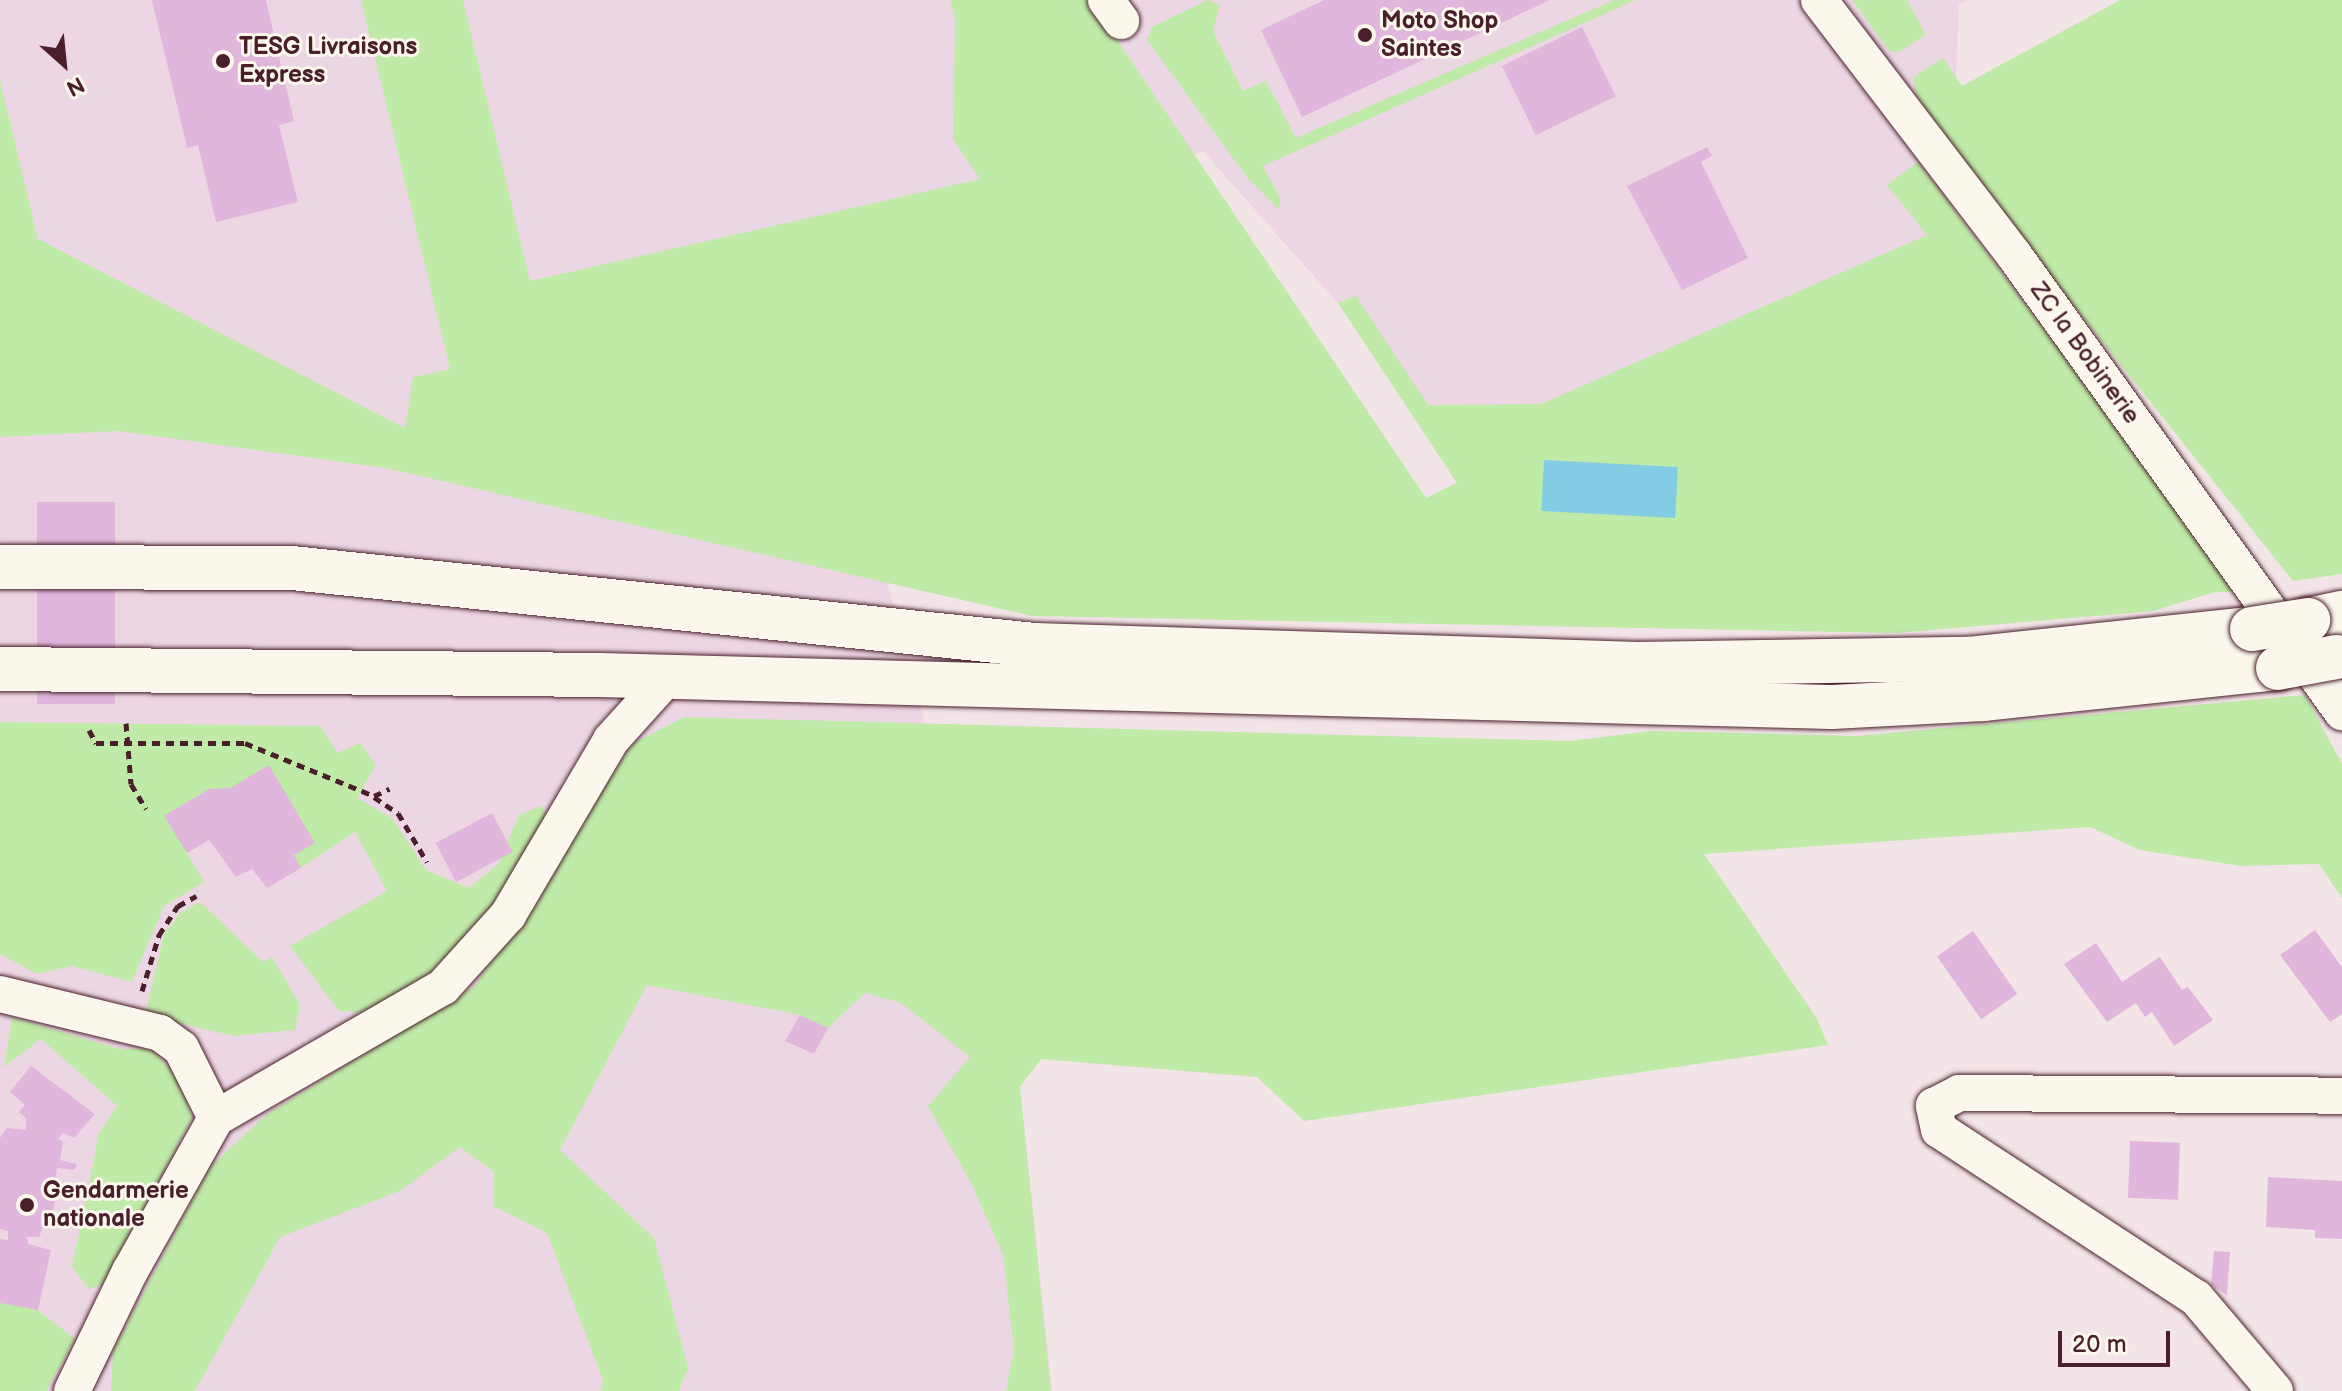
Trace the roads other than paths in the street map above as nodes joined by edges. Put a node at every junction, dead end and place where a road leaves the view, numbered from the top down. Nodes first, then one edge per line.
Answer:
1 (1819, 0) edge
2 (0, 567) edge
3 (2325, 616) edge
4 (2340, 657) edge
5 (0, 669) edge
6 (666, 679) junction
7 (2342, 712) edge
8 (0, 994) edge
9 (2342, 1096) edge
10 (216, 1118) junction
11 (72, 1391) edge
12 (2275, 1391) edge

1 - 7 street, ZC la Bobinerie
2 - 3 highway, bridge
4 - 6 highway, bridge
5 - 6 highway
6 - 10 street
8 - 10 street
9 - 12 street
10 - 11 street

